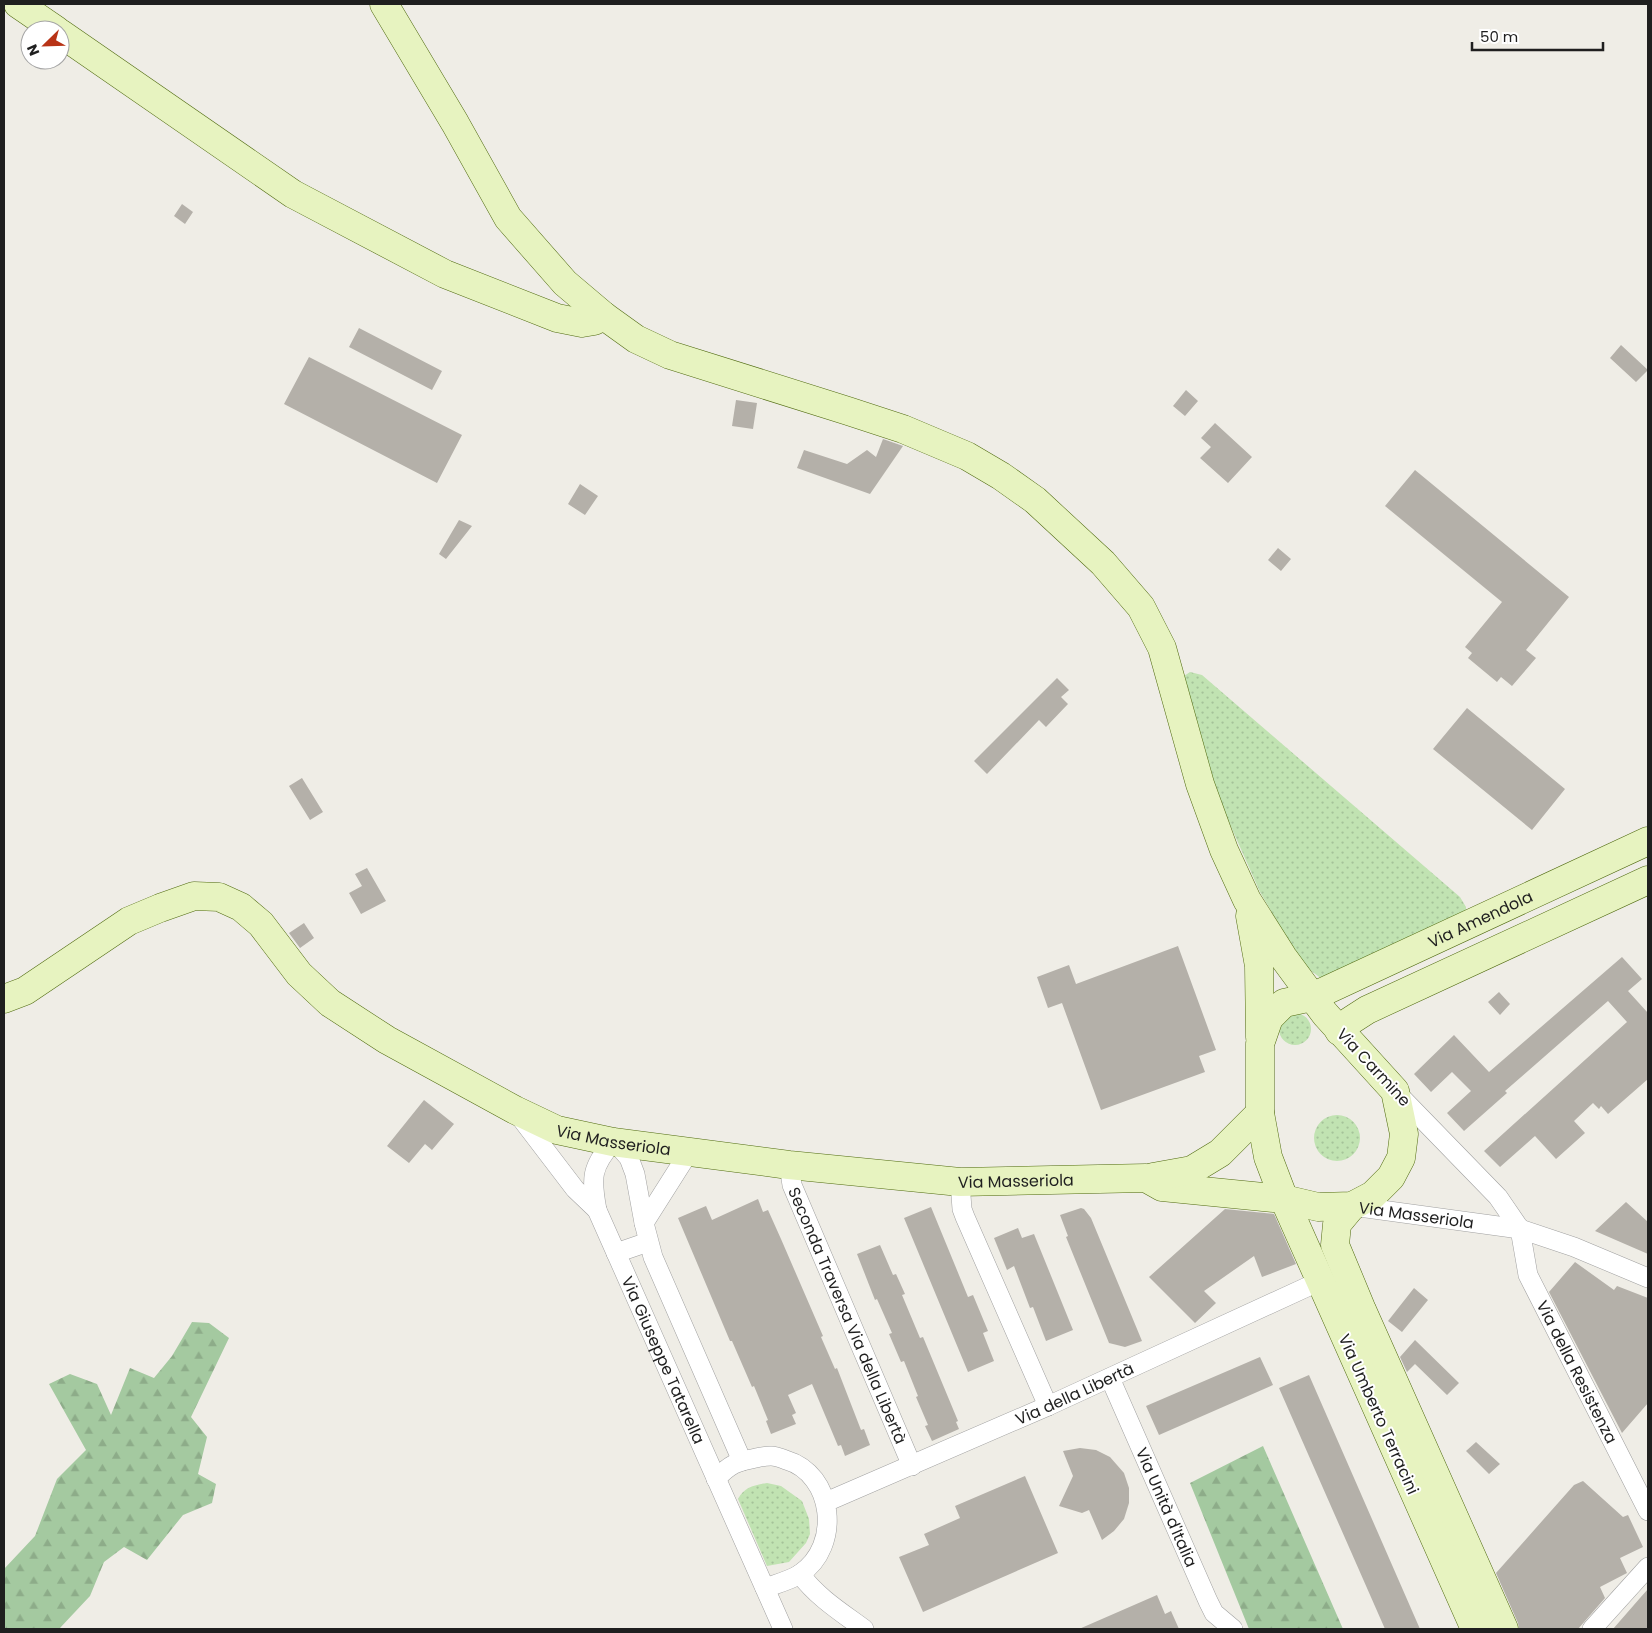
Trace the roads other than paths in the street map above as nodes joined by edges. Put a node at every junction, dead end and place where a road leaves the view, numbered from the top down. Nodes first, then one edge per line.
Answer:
1 (18, 4) edge
2 (384, 4) edge
3 (41, 20) edge
4 (70, 40) edge
5 (604, 316) junction
6 (1648, 841) edge
7 (1648, 880) edge
8 (1247, 900) junction
9 (1312, 997) junction
10 (4, 999) edge
11 (1339, 1031) junction
12 (1260, 1044) junction
13 (1396, 1091) junction
14 (515, 1110) junction
15 (1260, 1113) junction
16 (613, 1142) junction
17 (689, 1152) junction
18 (790, 1165) junction
19 (1146, 1178) junction
20 (960, 1182) junction
21 (1284, 1199) junction
22 (1352, 1206) junction
23 (597, 1210) junction
24 (644, 1223) junction
25 (1520, 1229) junction
26 (648, 1242) junction
27 (616, 1252) junction
28 (1648, 1278) edge
29 (1320, 1282) junction
30 (1110, 1378) junction
31 (1048, 1406) junction
32 (742, 1461) junction
33 (912, 1466) junction
34 (716, 1479) junction
35 (826, 1502) junction
36 (1648, 1511) edge
37 (1648, 1567) edge
38 (800, 1574) junction
39 (765, 1588) junction
40 (783, 1629) edge
41 (864, 1629) edge
42 (1233, 1629) edge
43 (1475, 1629) edge
44 (1504, 1629) edge
45 (1592, 1629) edge

1 - 3 street
2 - 5 street
4 - 5 street
5 - 8 street
6 - 9 street, Via Amendola
7 - 11 street
8 - 9 street, Via Carmine
8 - 12 street
9 - 11 street, Via Carmine
9 - 12 street, Via Amendola
10 - 14 street, Via Masseriola
11 - 13 street, Via Carmine
12 - 15 street, Via Umberto Terracini
13 - 22 street
13 - 25 street, Via Carmine
14 - 16 street, Via Masseriola
14 - 23 street, Via Giuseppe Tatarella
15 - 19 street
15 - 21 street, Via Umberto Terracini
16 - 17 street, Via Masseriola
16 - 23 street
16 - 24 street
17 - 18 street, Via Masseriola
17 - 24 street
18 - 20 street, Via Masseriola
18 - 33 street, Seconda Traversa Via della Libertà
19 - 20 street, Via Masseriola
19 - 21 street, Via Masseriola
20 - 31 street
21 - 22 street, Via Masseriola
21 - 29 street, Via Umberto Terracini
22 - 25 street, Via Masseriola
22 - 44 street, Via Umberto Terracini
23 - 27 street, Via Giuseppe Tatarella
24 - 26 street
25 - 28 street
25 - 36 street, Via della Resistenza
26 - 27 street
26 - 32 street
27 - 34 street, Via Giuseppe Tatarella
29 - 30 street, Via della Libertà
29 - 43 street, Via Umberto Terracini
30 - 31 street, Via della Libertà
30 - 42 street, Via Unità d'Italia
31 - 33 street, Via della Libertà
32 - 34 street
32 - 35 street
33 - 35 street, Via della Libertà
34 - 39 street, Via Giuseppe Tatarella
35 - 38 street
37 - 45 street
38 - 39 street
38 - 41 street
39 - 40 street, Via Giuseppe Tatarella

